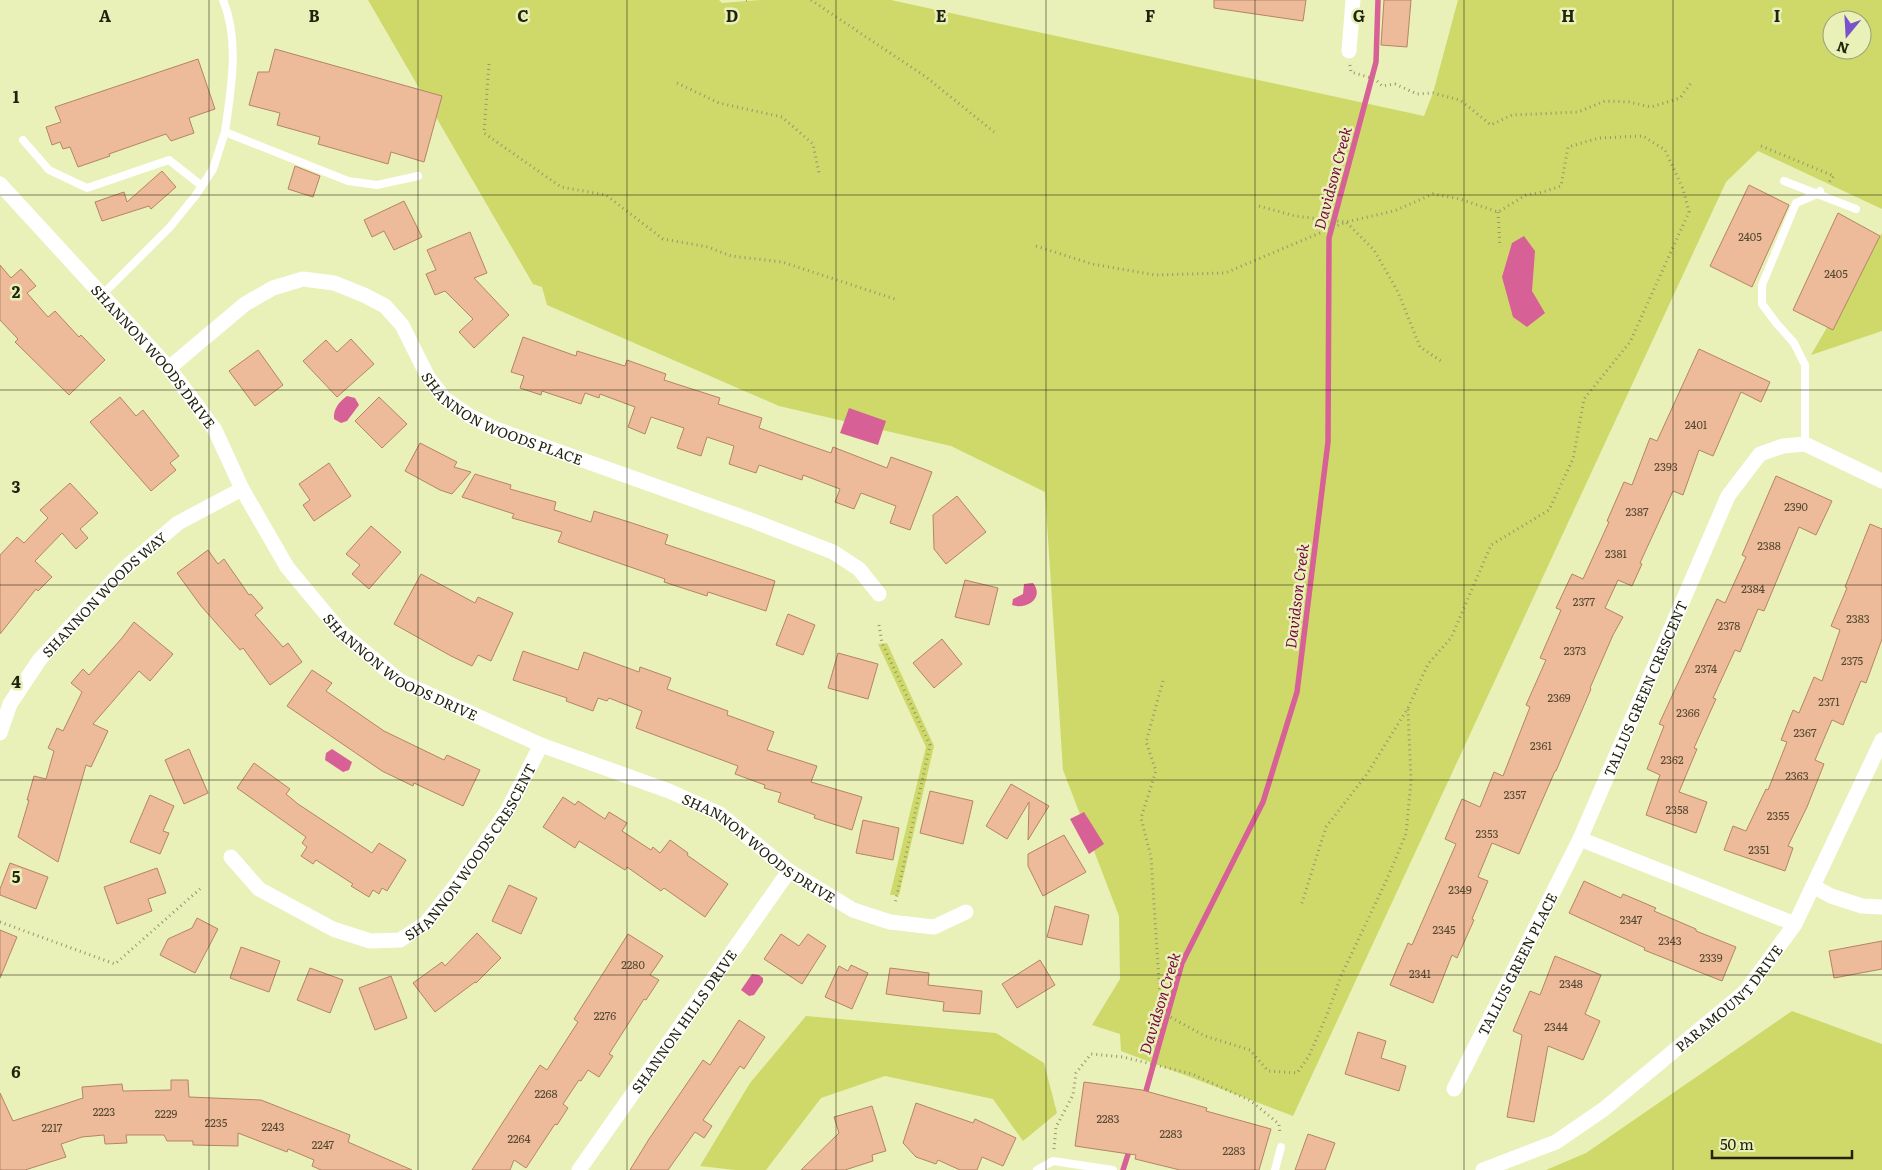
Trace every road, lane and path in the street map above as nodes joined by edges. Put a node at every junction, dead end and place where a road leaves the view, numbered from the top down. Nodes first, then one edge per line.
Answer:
1 (223, 0) edge
2 (746, 0) edge
3 (750, 0) edge
4 (811, 0) edge
5 (1352, 0) edge
6 (1349, 51) joint
7 (489, 64) dead end
8 (677, 83) dead end
9 (1691, 83) dead end
10 (225, 132) junction
11 (994, 132) dead end
12 (23, 140) dead end
13 (1761, 146) dead end
14 (819, 173) dead end
15 (418, 176) dead end
16 (1784, 181) dead end
17 (0, 184) edge
18 (202, 186) junction
19 (1819, 192) junction
20 (1259, 206) dead end
21 (1856, 209) dead end
22 (1498, 212) junction
23 (1346, 222) junction
24 (1036, 246) dead end
25 (1500, 247) dead end
26 (102, 295) junction
27 (895, 300) dead end
28 (1441, 361) dead end
29 (169, 368) junction
30 (1805, 444) junction
31 (1882, 481) edge
32 (242, 489) junction
33 (879, 594) dead end
34 (879, 625) dead end
35 (1163, 681) dead end
36 (1408, 708) junction
37 (0, 733) edge
38 (541, 745) junction
39 (1880, 748) edge
40 (1580, 838) junction
41 (231, 857) dead end
42 (789, 871) junction
43 (1813, 886) junction
44 (201, 888) dead end
45 (895, 904) dead end
46 (1301, 906) dead end
47 (1882, 907) edge
48 (966, 912) dead end
49 (0, 922) edge
50 (1795, 924) junction
51 (1454, 1089) dead end
52 (1281, 1147) joint
53 (1053, 1161) junction
54 (579, 1170) edge
55 (1036, 1170) edge
56 (1113, 1170) edge
57 (1275, 1170) edge
58 (1483, 1170) edge

1 - 10 lane
2 - 3 path
4 - 11 path
5 - 6 street
6 - 9 path
7 - 27 path
8 - 14 path
10 - 15 lane
10 - 18 lane
12 - 18 lane
13 - 19 path
16 - 19 lane
17 - 26 street, SHANNON WOODS DRIVE
18 - 26 lane
19 - 21 lane
19 - 30 lane
20 - 23 path
22 - 23 path
22 - 25 path
22 - 36 path
23 - 24 path
23 - 28 path
26 - 29 street, SHANNON WOODS DRIVE
29 - 32 street, SHANNON WOODS DRIVE
29 - 33 street, SHANNON WOODS PLACE
30 - 31 street
30 - 40 street, TALLUS GREEN CRESCENT
32 - 37 street, SHANNON WOODS WAY
32 - 38 street, SHANNON WOODS DRIVE
34 - 45 path
35 - 36 path
36 - 46 path
38 - 41 street, SHANNON WOODS CRESCENT
38 - 42 street, SHANNON WOODS DRIVE
39 - 43 street, PARAMOUNT DRIVE
40 - 50 street
40 - 51 street, TALLUS GREEN PLACE
42 - 48 street, SHANNON WOODS DRIVE
42 - 54 street, SHANNON HILLS DRIVE
43 - 47 street
43 - 50 street, PARAMOUNT DRIVE
44 - 49 path
50 - 58 street, PARAMOUNT DRIVE
52 - 53 path
52 - 57 lane
53 - 55 lane
53 - 56 lane

